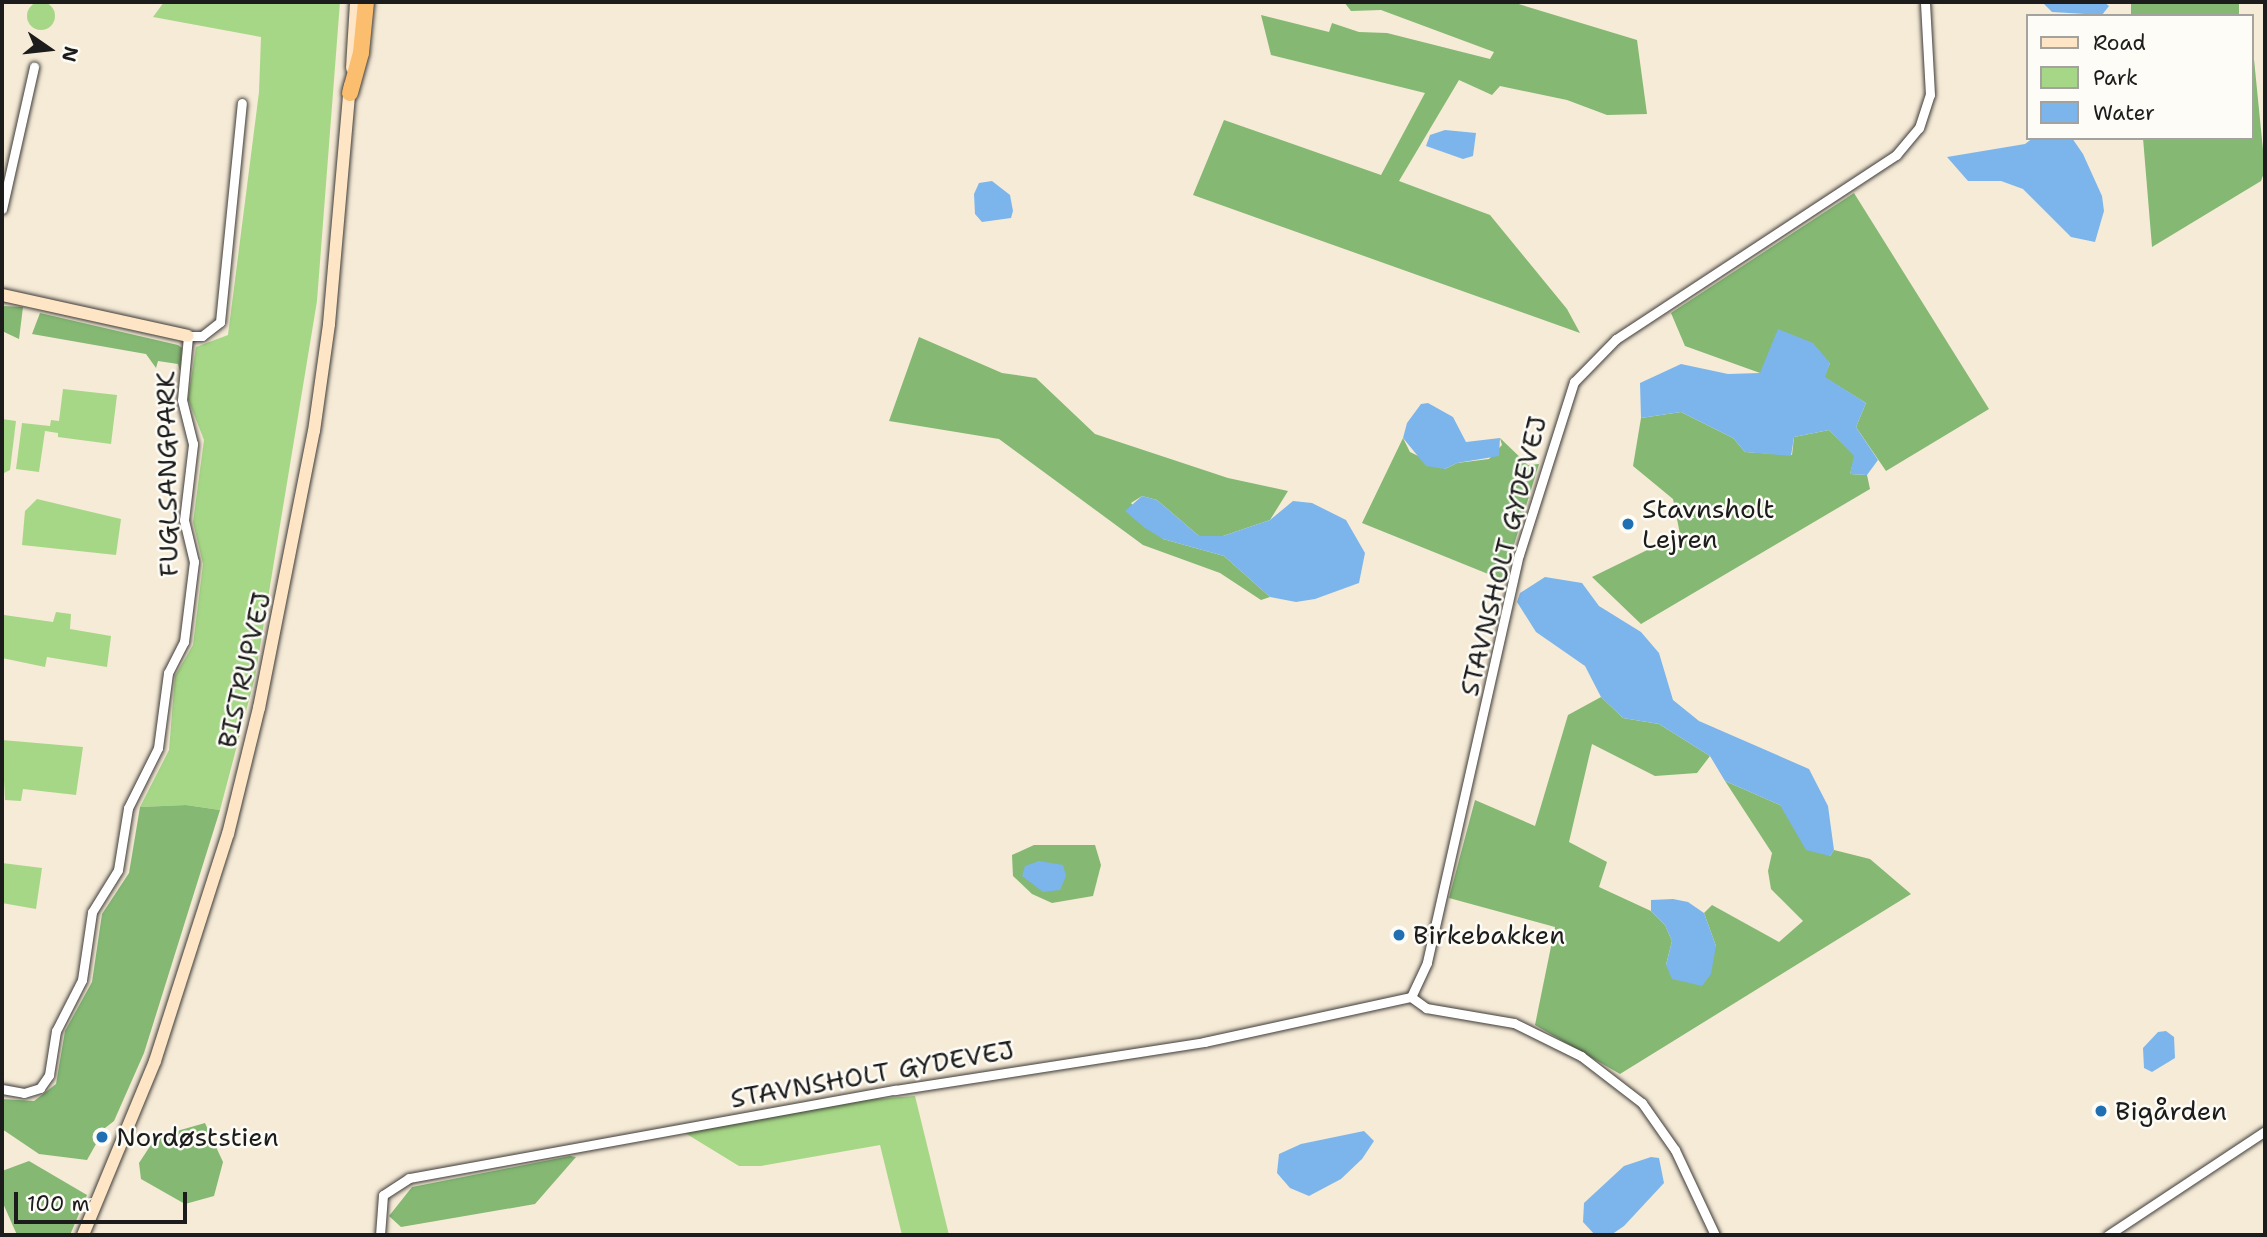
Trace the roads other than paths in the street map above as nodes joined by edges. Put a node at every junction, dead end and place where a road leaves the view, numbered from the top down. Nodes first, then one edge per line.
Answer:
1 (349, 2) edge
2 (356, 2) edge
3 (366, 2) edge
4 (1924, 2) edge
5 (34, 67) dead end
6 (350, 93) junction
7 (242, 103) dead end
8 (2, 209) edge
9 (2, 295) edge
10 (188, 336) junction
11 (1411, 998) junction
12 (2, 1089) edge
13 (2265, 1131) edge
14 (83, 1235) edge
15 (380, 1235) edge
16 (1716, 1235) edge
17 (2108, 1235) edge

1 - 6 main road, BISTRUPVEJ
2 - 6 main road, BISTRUPVEJ
3 - 6 highway
4 - 11 street, STAVNSHOLT GYDEVEJ
5 - 8 street
6 - 14 main road, BISTRUPVEJ
7 - 10 street
9 - 10 main road
10 - 12 street, FUGLSANGPARK
11 - 15 street, STAVNSHOLT GYDEVEJ
11 - 16 street
13 - 17 street

